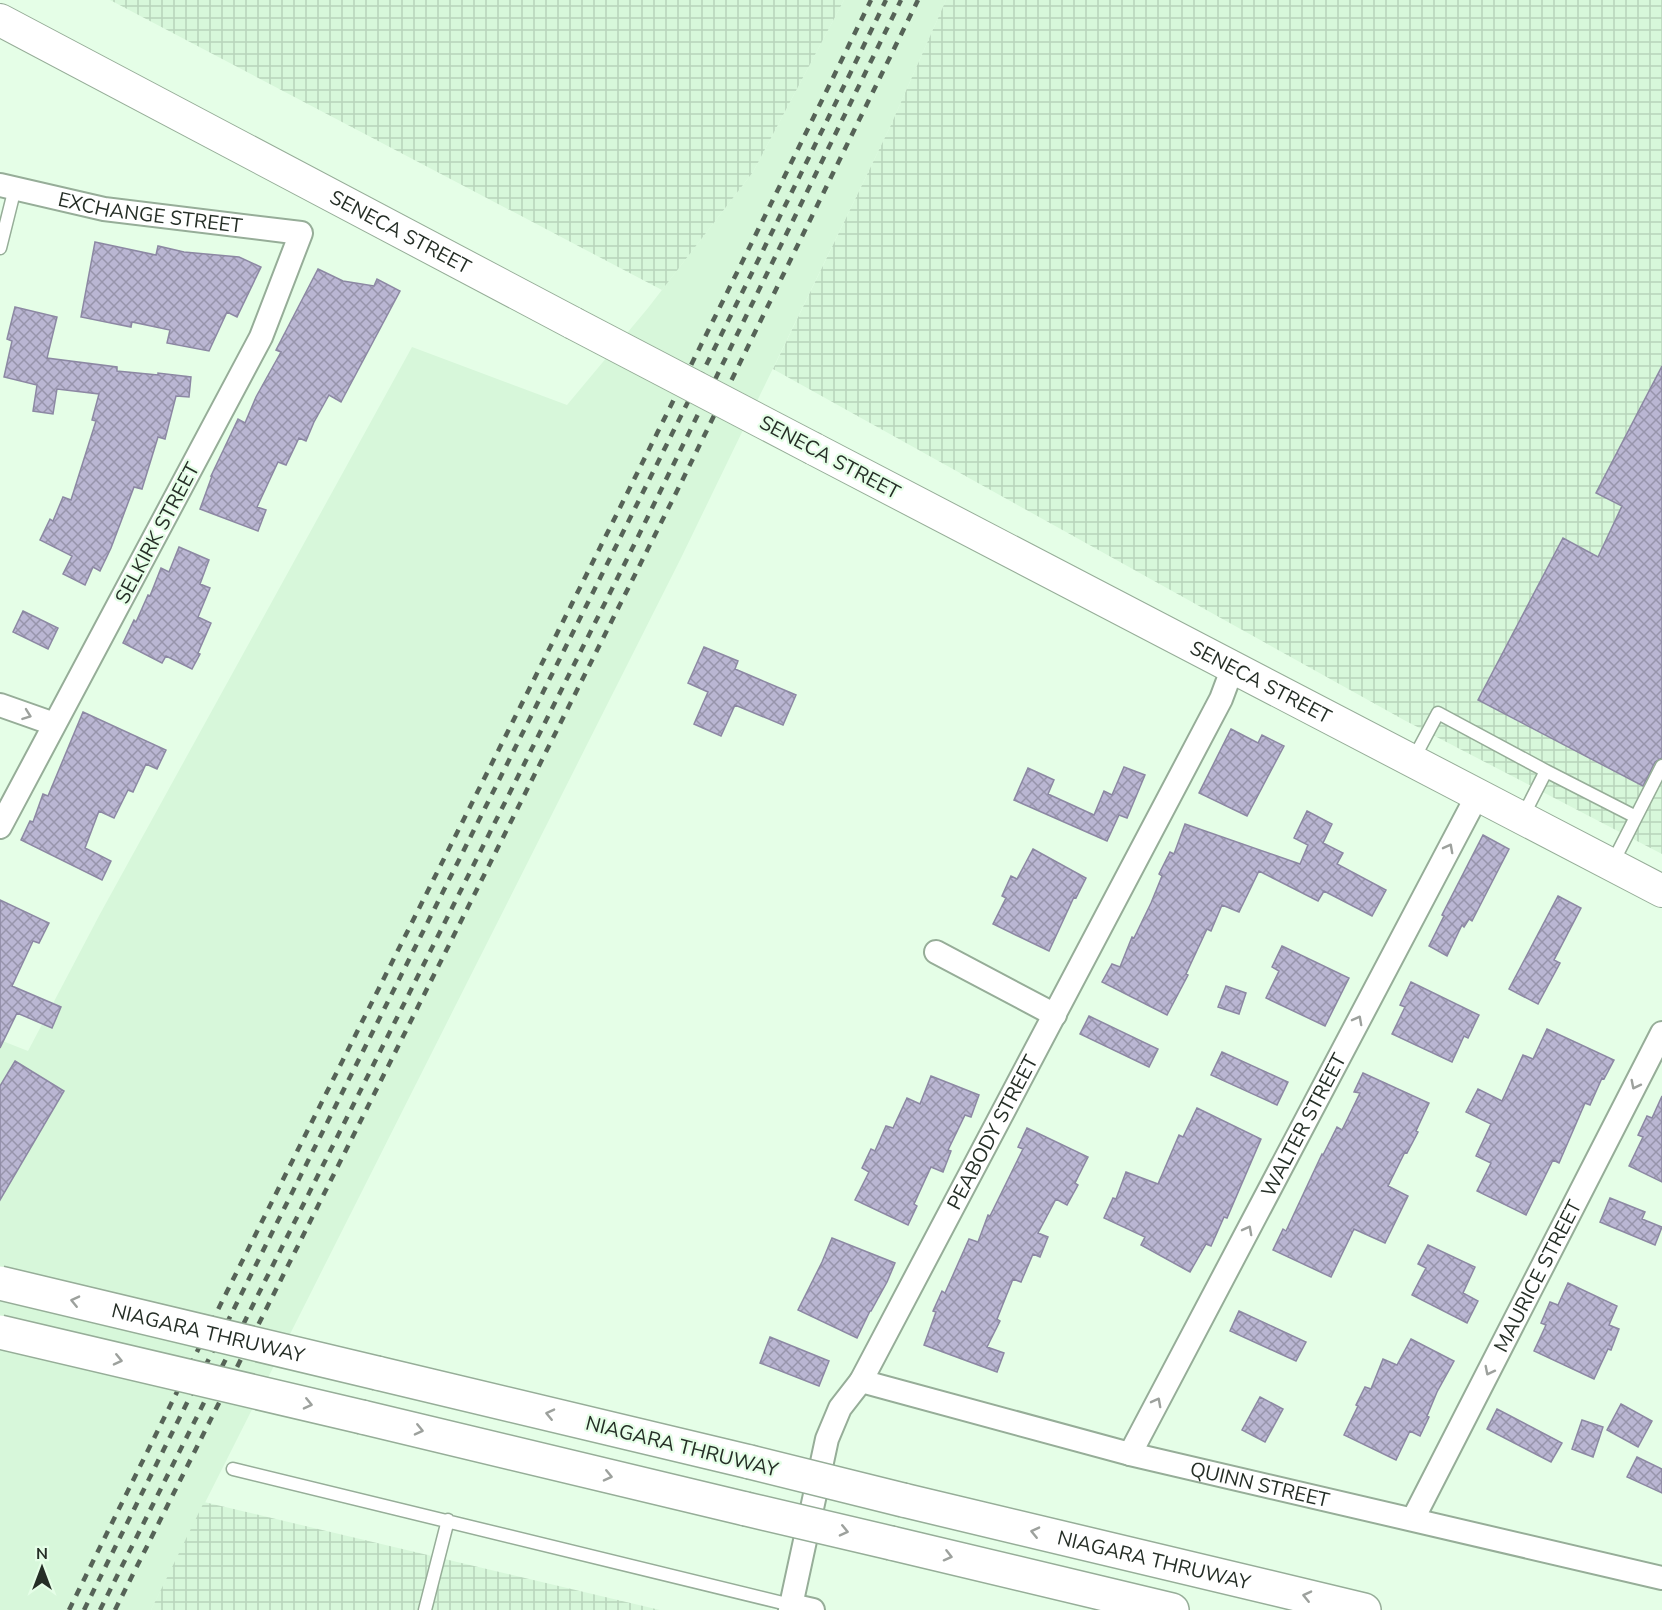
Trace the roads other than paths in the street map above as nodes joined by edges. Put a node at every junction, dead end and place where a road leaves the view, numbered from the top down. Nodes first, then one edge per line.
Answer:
1 (0, 21) edge
2 (7, 187) edge
3 (301, 233) joint
4 (0, 248) edge
5 (1233, 667) junction
6 (0, 705) edge
7 (54, 724) junction
8 (1412, 762) junction
9 (1662, 766) edge
10 (1546, 771) junction
11 (1477, 796) junction
12 (1636, 817) junction
13 (1521, 819) junction
14 (0, 827) edge
15 (1612, 865) junction
16 (1662, 891) edge
17 (936, 952) dead end
18 (1054, 1014) junction
19 (1662, 1033) edge
20 (0, 1283) edge
21 (0, 1332) edge
22 (861, 1381) junction
23 (1130, 1454) junction
24 (233, 1469) dead end
25 (1413, 1519) junction
26 (448, 1520) junction
27 (1662, 1578) edge
28 (798, 1608) edge
29 (425, 1610) edge
30 (1172, 1610) edge
31 (1364, 1610) edge

1 - 5 main road, SENECA STREET, bridge
2 - 3 street, EXCHANGE STREET
2 - 4 lane
3 - 7 street, SELKIRK STREET
5 - 8 main road, SENECA STREET
5 - 18 street, PEABODY STREET
6 -> 7 street
7 - 14 street, SELKIRK STREET
8 - 10 lane
8 - 11 main road, SENECA STREET
9 - 12 lane
10 - 12 lane
10 - 13 lane
11 - 13 main road, SENECA STREET
23 -> 11 street, WALTER STREET
12 - 15 lane
13 - 15 main road, SENECA STREET
15 - 16 main road, SENECA STREET
17 - 18 street
18 - 22 street, PEABODY STREET
19 -> 25 street, MAURICE STREET
31 -> 20 highway, NIAGARA THRUWAY, bridge
21 -> 30 highway, bridge
22 - 23 street, QUINN STREET
22 - 28 street, PEABODY STREET
23 - 25 street, QUINN STREET
24 - 26 lane
25 - 27 street, QUINN STREET
26 - 28 lane
26 - 29 lane

